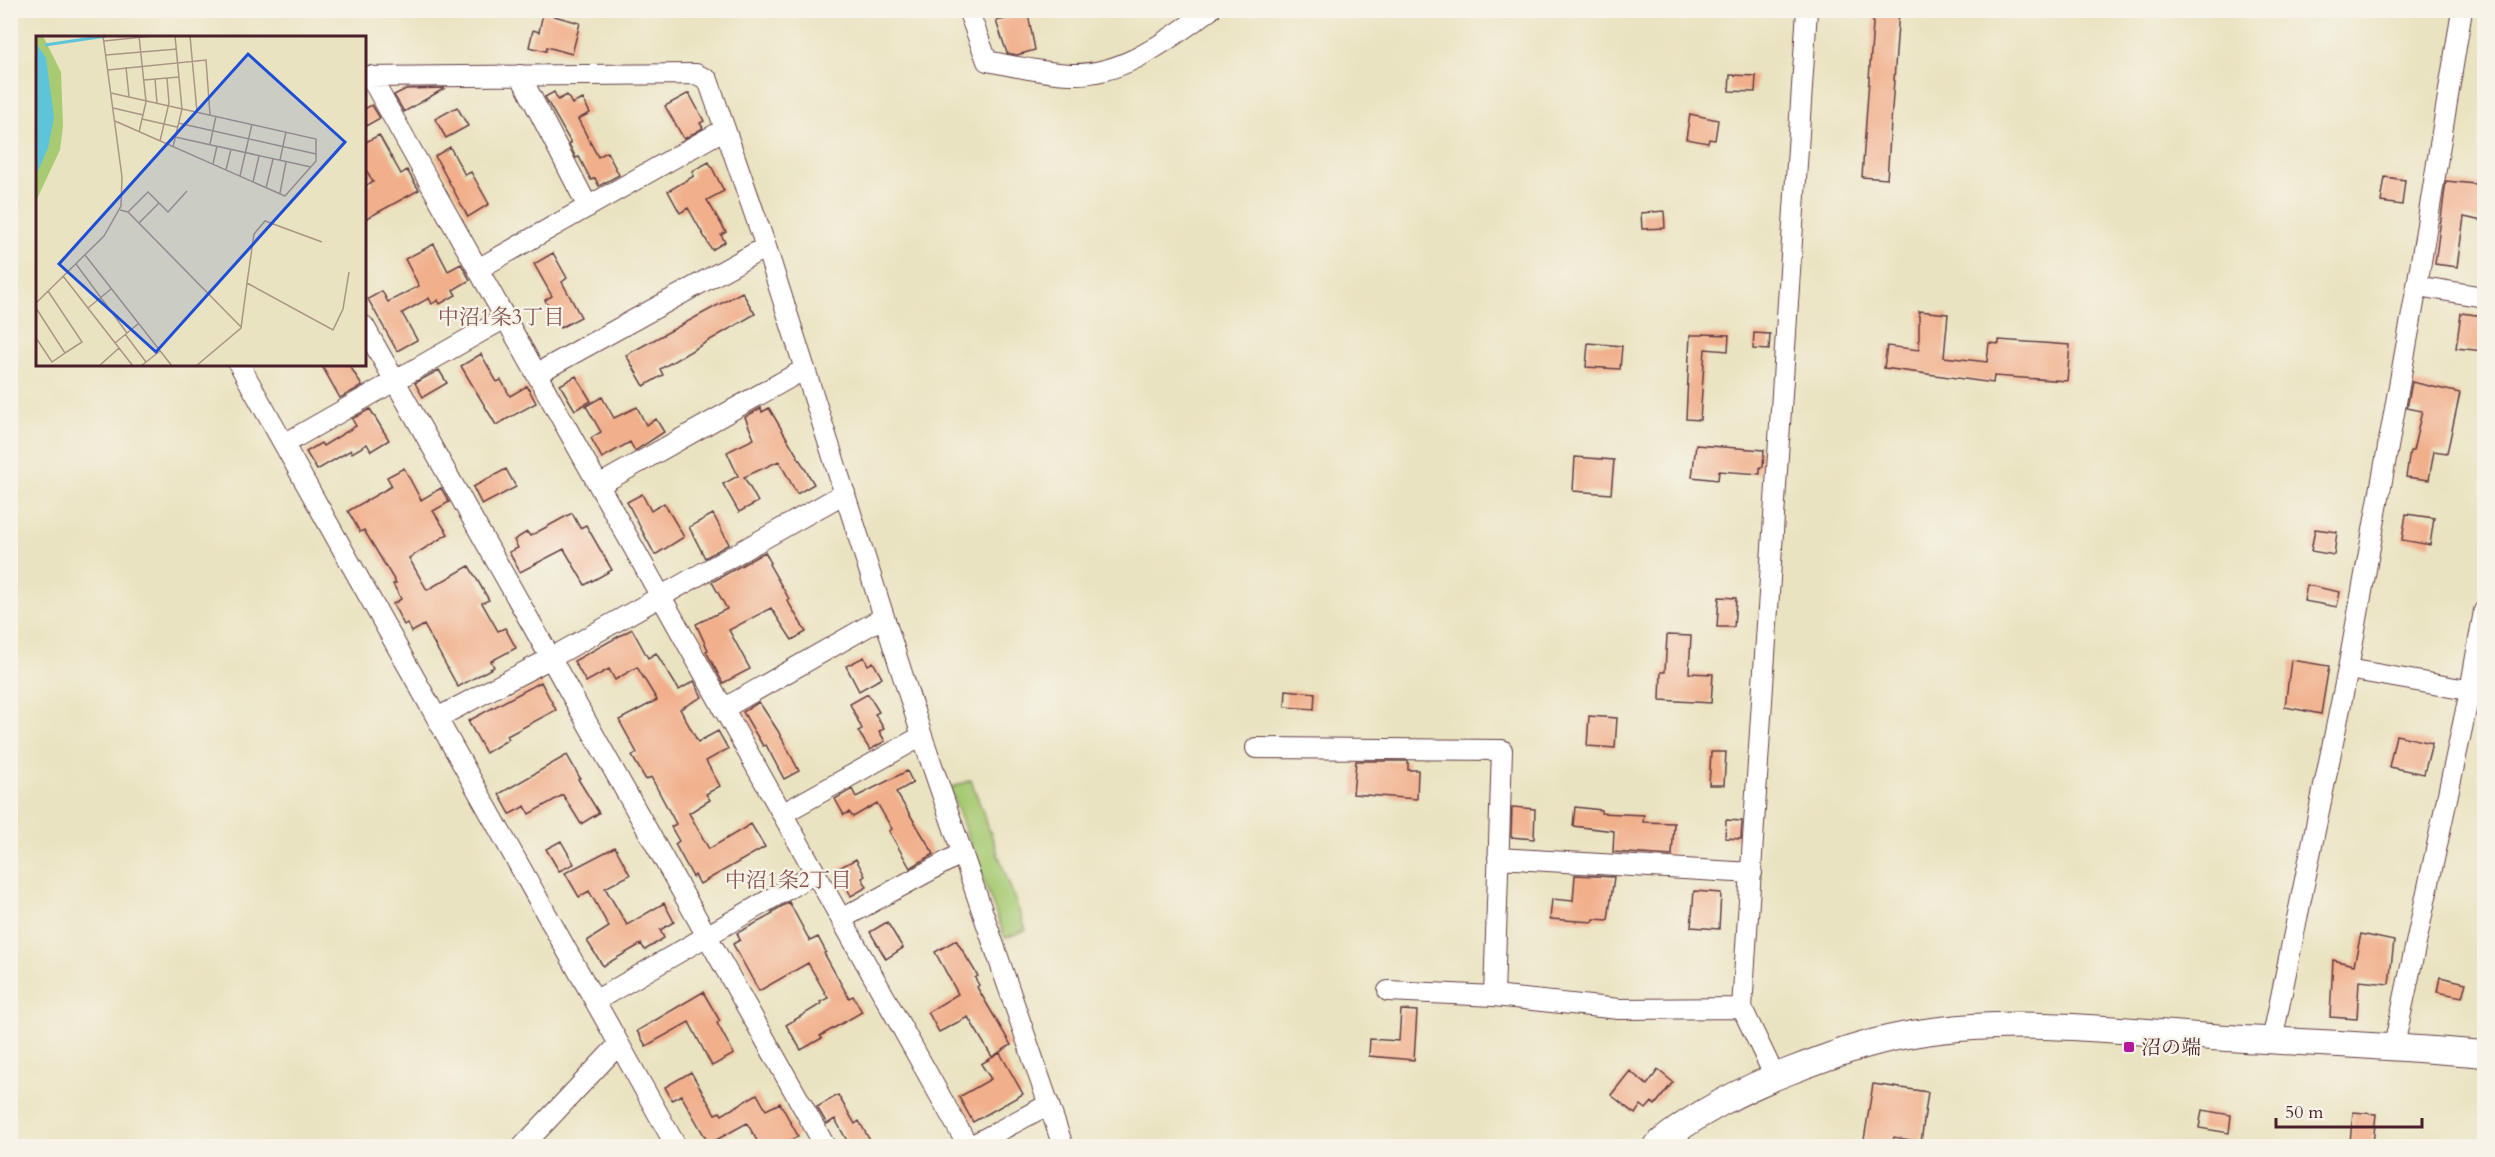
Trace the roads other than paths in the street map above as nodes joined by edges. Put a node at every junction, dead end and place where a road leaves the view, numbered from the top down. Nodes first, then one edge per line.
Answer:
1 (968, 10) edge
2 (1210, 10) edge
3 (1807, 10) edge
4 (2462, 10) edge
5 (520, 75) junction
6 (367, 76) edge
7 (725, 129) junction
8 (588, 207) junction
9 (766, 247) junction
10 (478, 270) junction
11 (2417, 286) junction
12 (2484, 297) edge
13 (505, 318) junction
14 (366, 330) edge
15 (240, 366) edge
16 (805, 369) junction
17 (536, 374) junction
18 (395, 381) junction
19 (284, 444) junction
20 (599, 485) junction
21 (844, 493) junction
22 (660, 596) junction
23 (2484, 611) edge
24 (884, 617) junction
25 (551, 658) junction
26 (2348, 669) junction
27 (2477, 692) edge
28 (723, 709) junction
29 (437, 718) junction
30 (922, 736) junction
31 (1256, 748) dead end
32 (782, 814) junction
33 (962, 853) junction
34 (1498, 858) junction
35 (815, 873) junction
36 (1752, 873) junction
37 (841, 919) junction
38 (706, 935) junction
39 (1388, 990) dead end
40 (1494, 996) junction
41 (595, 1001) junction
42 (1742, 1008) junction
43 (2272, 1041) junction
44 (619, 1044) junction
45 (2394, 1046) junction
46 (2484, 1054) edge
47 (1775, 1077) junction
48 (1049, 1104) junction
49 (523, 1146) edge
50 (676, 1146) edge
51 (825, 1146) edge
52 (970, 1146) edge
53 (1063, 1146) edge
54 (1656, 1146) edge

1 - 2 street
3 - 36 street
4 - 11 street
5 - 6 street
5 - 7 street
5 - 8 street
6 - 10 street
7 - 8 street
7 - 9 street
8 - 10 street
9 - 16 street
9 - 17 street
10 - 13 street
11 - 12 street
11 - 26 street
13 - 17 street
13 - 18 street
14 - 18 street
15 - 19 street
16 - 20 street
16 - 21 street
17 - 20 street
18 - 19 street
18 - 25 street
19 - 29 street
20 - 22 street
21 - 22 street
21 - 24 street
22 - 25 street
22 - 28 street
23 - 27 street
24 - 28 street
24 - 30 street
25 - 29 street
25 - 38 street
26 - 27 street
26 - 43 street
27 - 45 street
28 - 32 street
29 - 41 street
30 - 32 street
30 - 33 street
31 - 34 street
32 - 35 street
33 - 37 street
33 - 48 street
34 - 36 street
34 - 40 street
35 - 37 street
35 - 38 street
36 - 42 street
37 - 52 street
38 - 41 street
38 - 51 street
39 - 40 street
40 - 42 street
41 - 44 street
42 - 47 street
43 - 45 street
43 - 47 street
44 - 49 street
44 - 50 street
45 - 46 street
47 - 54 street
48 - 52 street
48 - 53 street

